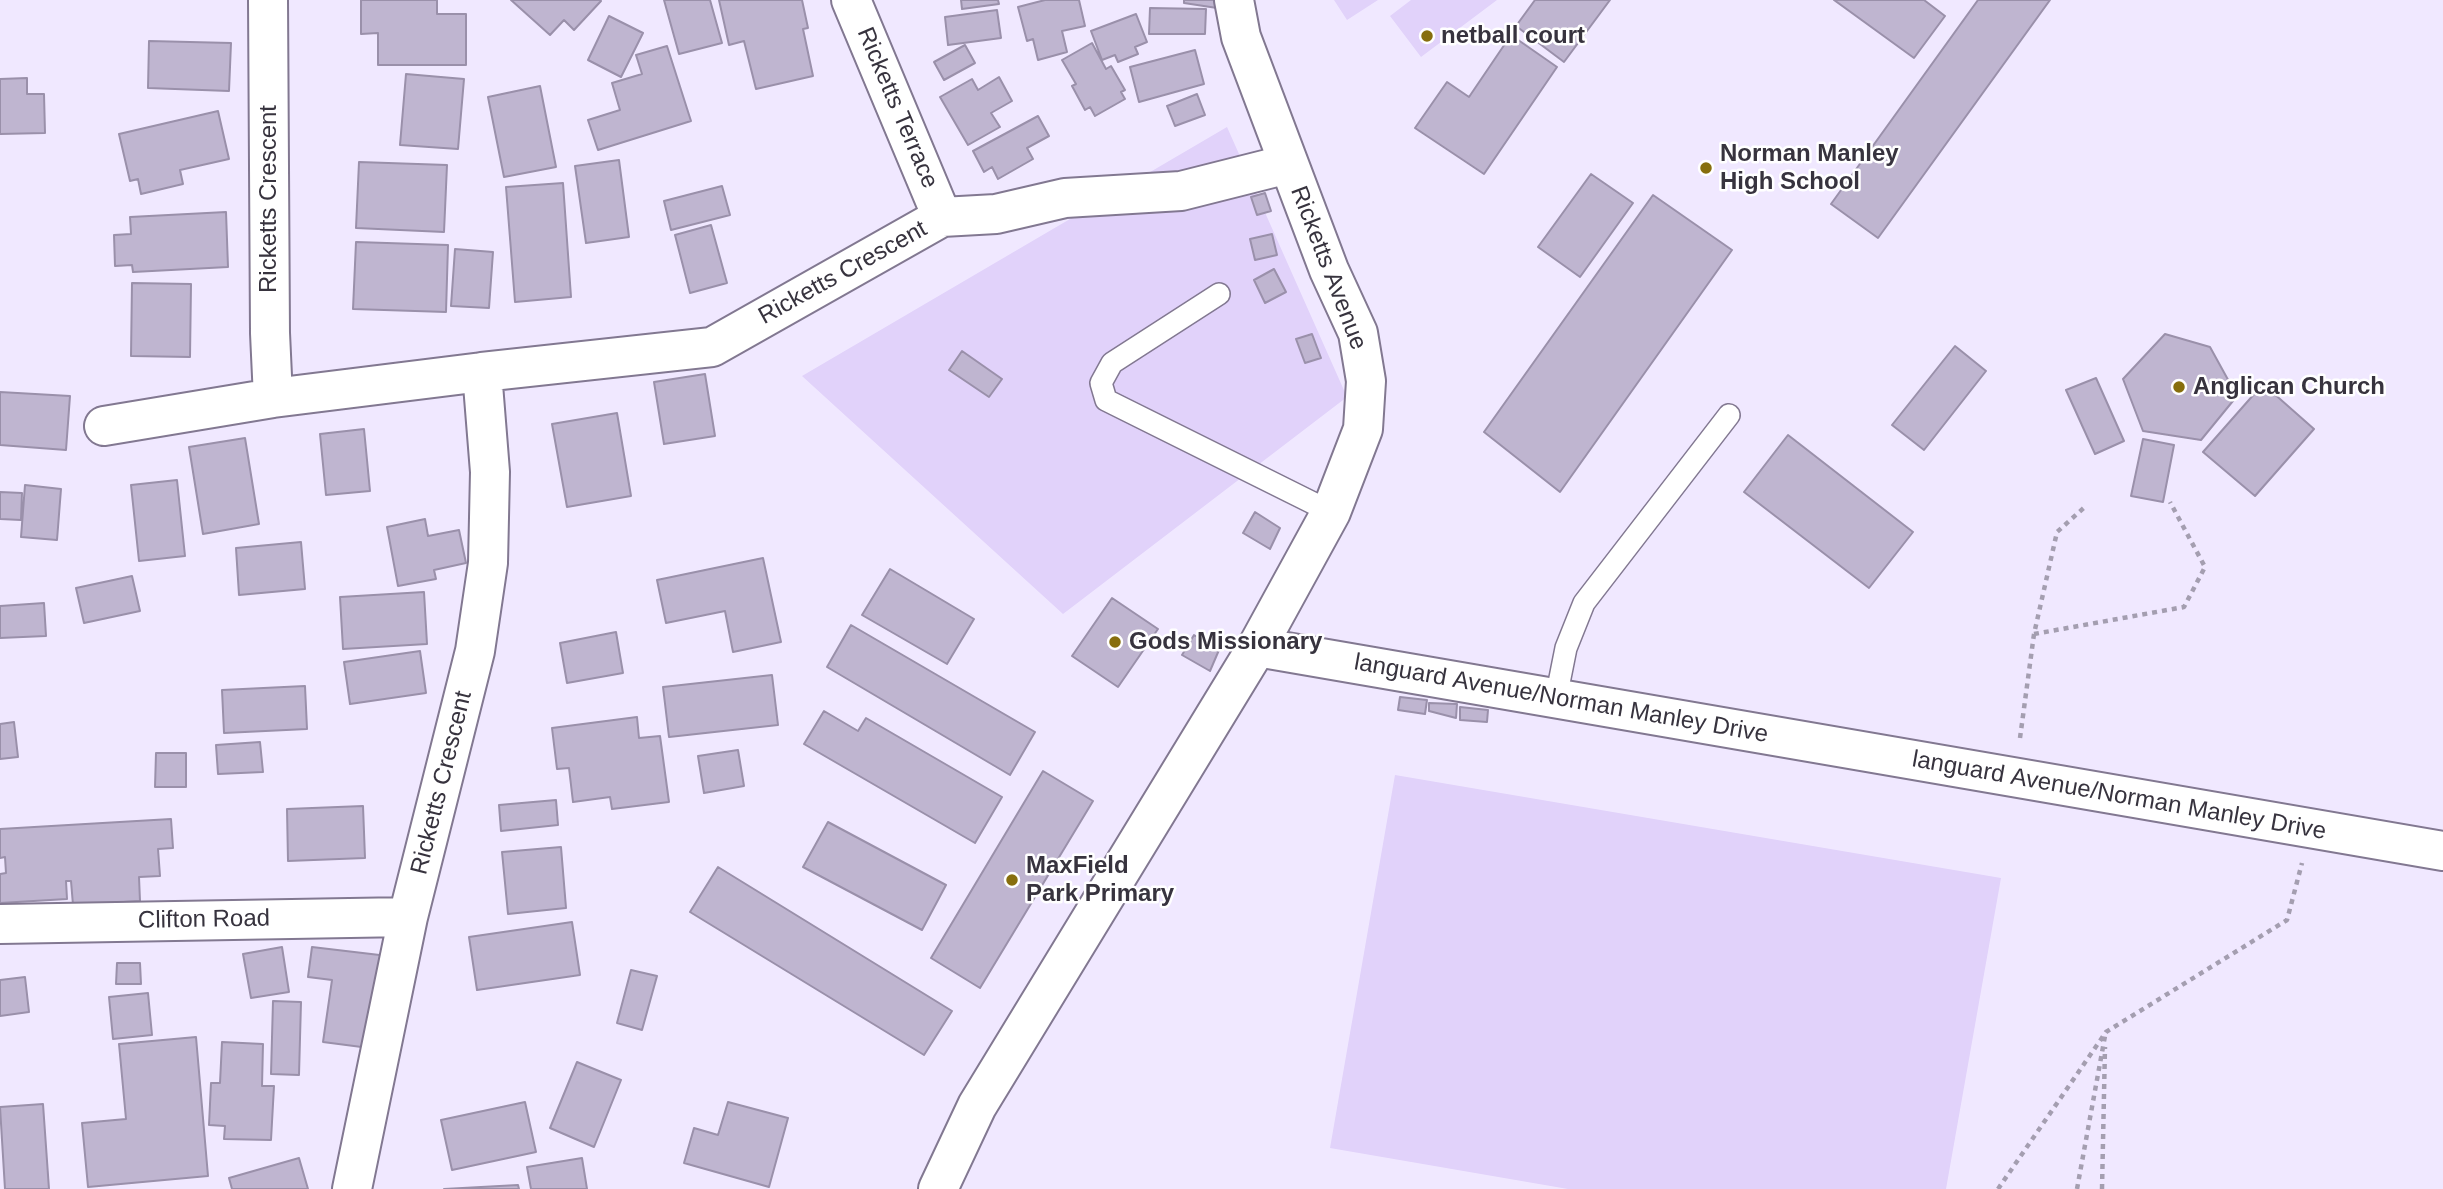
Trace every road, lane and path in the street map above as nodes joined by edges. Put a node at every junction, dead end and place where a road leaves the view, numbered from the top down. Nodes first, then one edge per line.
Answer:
1 (268, 0) edge
2 (851, 0) edge
3 (1234, 0) edge
4 (1288, 164) junction
5 (942, 217) junction
6 (1219, 294) dead end
7 (482, 372) junction
8 (273, 398) junction
9 (1729, 415) dead end
10 (104, 426) dead end
11 (2170, 502) dead end
12 (2087, 505) dead end
13 (1331, 512) junction
14 (2034, 634) junction
15 (1257, 647) junction
16 (1556, 698) junction
17 (2015, 778) junction
18 (2312, 829) junction
19 (2443, 851) edge
20 (408, 917) junction
21 (0, 924) edge
22 (2106, 1032) junction
23 (352, 1189) edge
24 (938, 1189) edge
25 (1998, 1189) edge
26 (2077, 1189) edge
27 (2102, 1189) edge

1 - 8 street, Ricketts Crescent
2 - 5 street, Ricketts Terrace
3 - 4 street, Ricketts Avenue
4 - 5 street, Ricketts Crescent
4 - 13 street, Ricketts Avenue
5 - 7 street, Ricketts Crescent
6 - 13 lane
7 - 8 street, Ricketts Crescent
7 - 20 street, Ricketts Crescent
8 - 10 street, Ricketts Crescent
9 - 16 lane
11 - 14 path
12 - 14 path
13 - 15 street, Ricketts Avenue
14 - 17 path
15 - 16 street, languard Avenue/Norman Manley Drive
15 - 24 street
16 - 17 street, languard Avenue/Norman Manley Drive
17 - 18 street, languard Avenue/Norman Manley Drive
18 - 19 street, languard Avenue/Norman Manley Drive
18 - 22 path
20 - 21 street, Clifton Road
20 - 23 street, Ricketts Crescent
22 - 25 path
22 - 26 path
22 - 27 path

